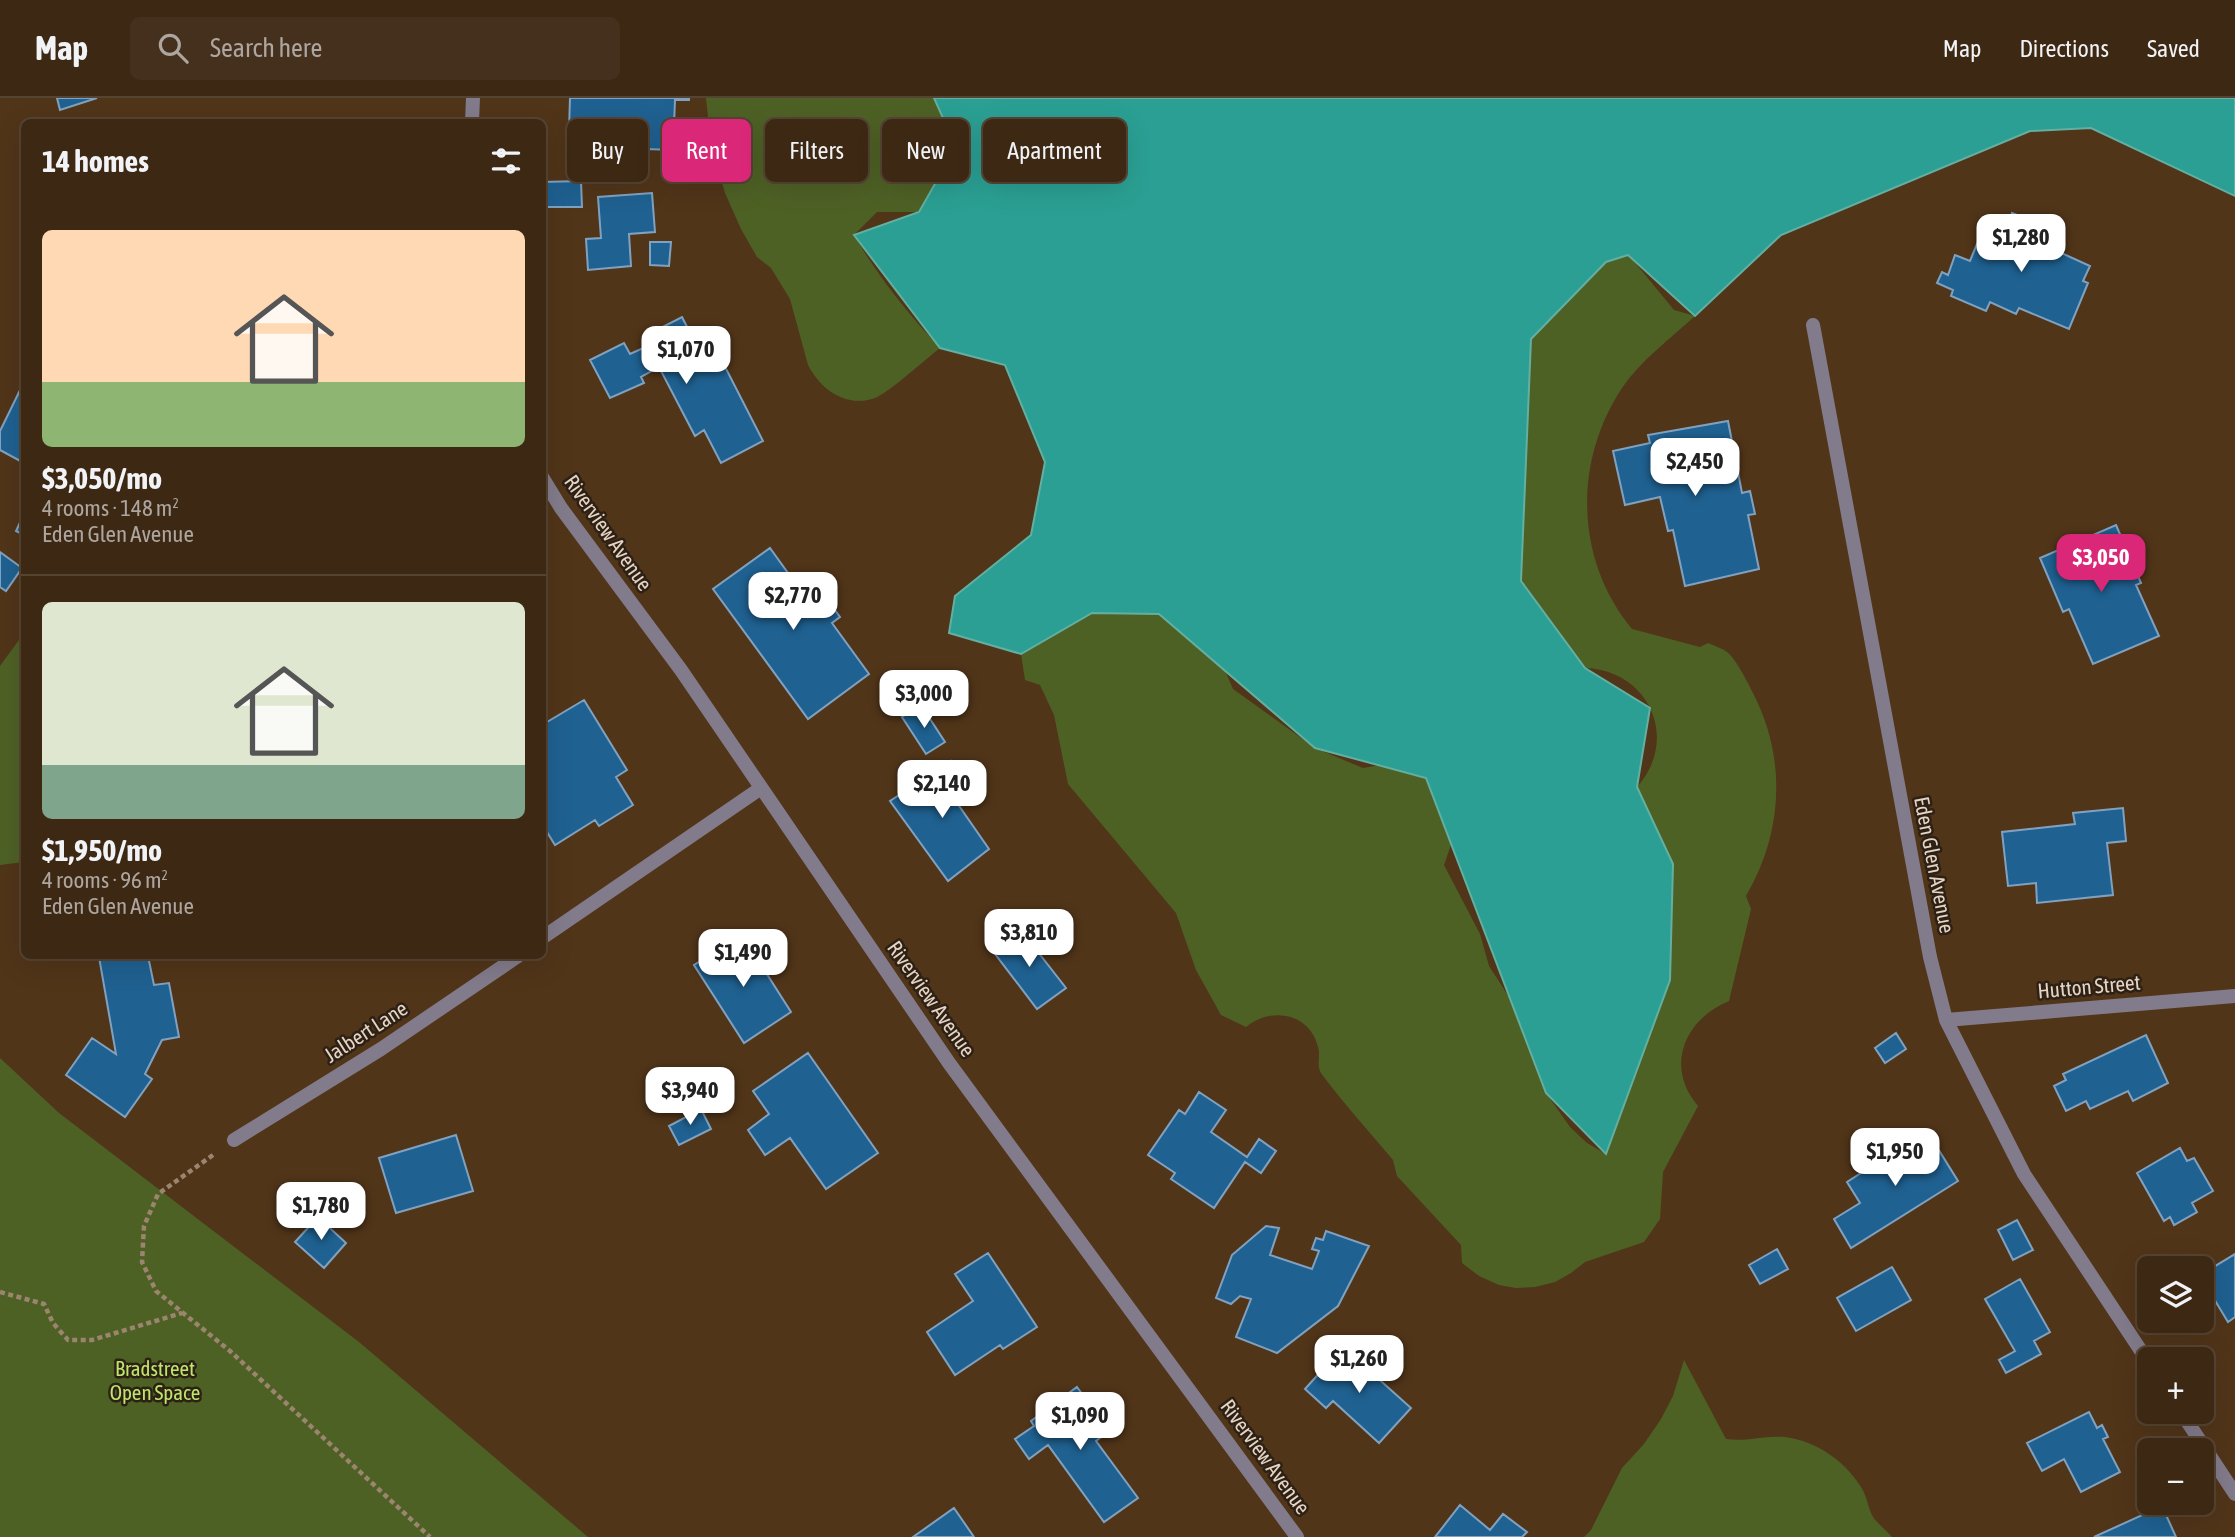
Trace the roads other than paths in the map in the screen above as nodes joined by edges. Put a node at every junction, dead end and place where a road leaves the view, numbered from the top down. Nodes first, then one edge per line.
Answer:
1 (473, 98) edge
2 (472, 119) edge
3 (1813, 325) dead end
4 (546, 484) edge
5 (761, 788) junction
6 (546, 935) edge
7 (514, 959) edge
8 (2235, 996) edge
9 (1947, 1020) junction
10 (234, 1140) road end
11 (2138, 1347) edge
12 (2189, 1424) edge
13 (2234, 1491) edge
14 (1297, 1537) edge

1 - 2 street
3 - 9 street, Eden Glen Avenue
4 - 5 street, Riverview Avenue
5 - 6 street
5 - 14 street, Riverview Avenue
7 - 10 street, Jalbert Lane
8 - 9 street, Hutton Street
9 - 11 street, Eden Glen Avenue
12 - 13 street

